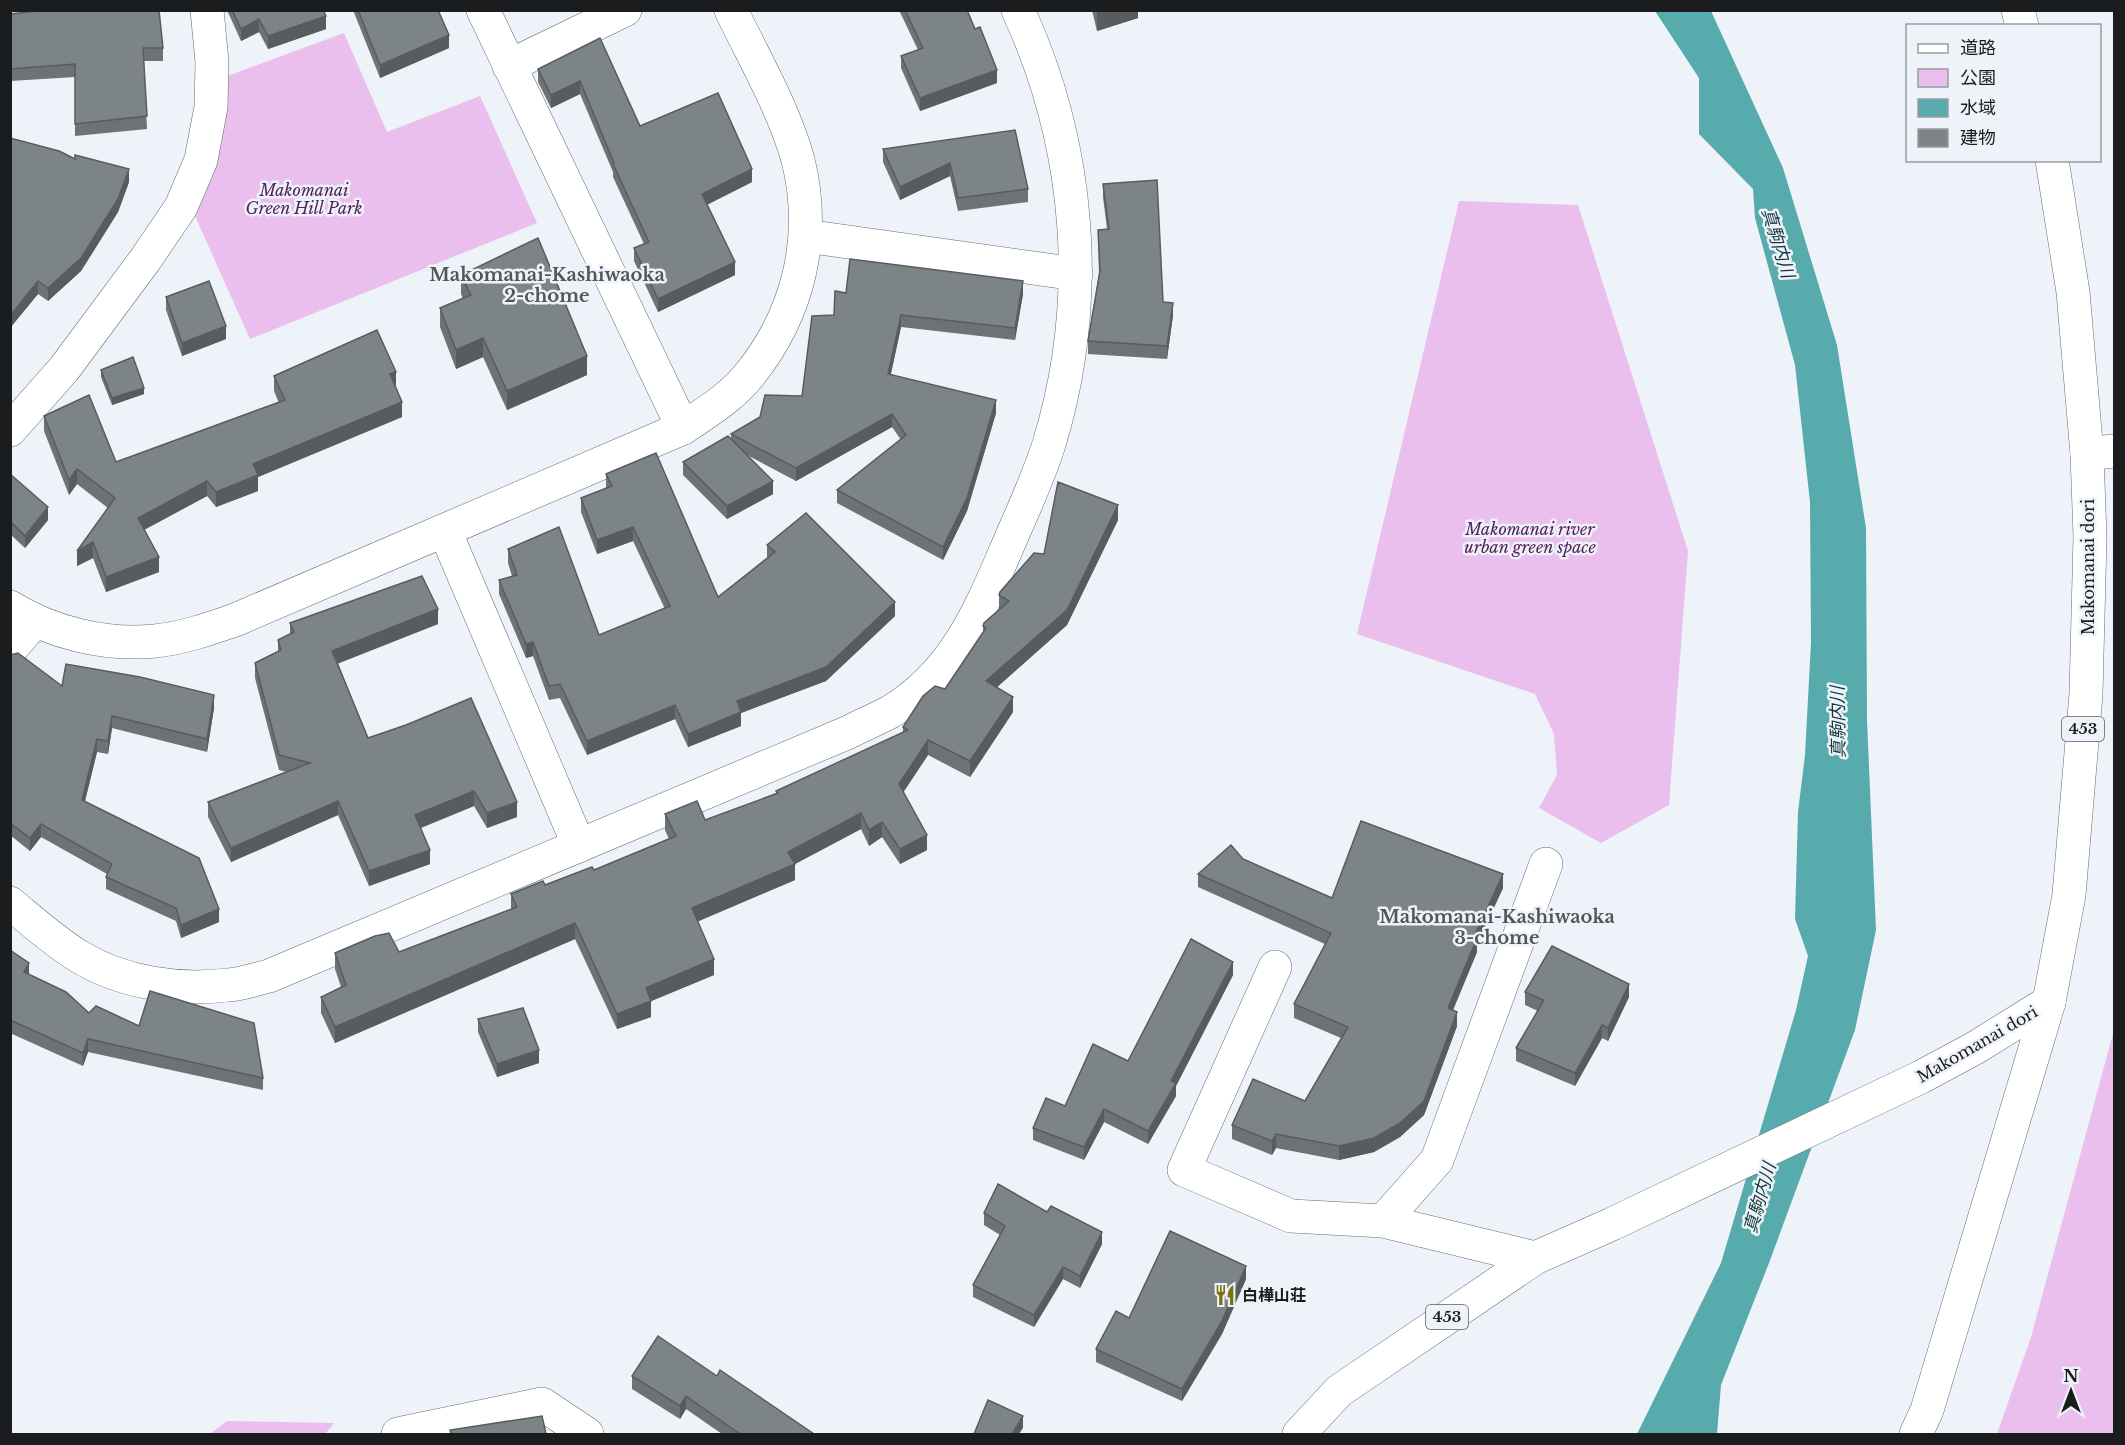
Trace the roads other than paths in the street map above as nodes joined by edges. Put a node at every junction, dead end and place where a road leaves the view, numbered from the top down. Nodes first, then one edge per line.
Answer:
1 (207, 10) edge
2 (483, 10) edge
3 (625, 10) edge
4 (731, 10) edge
5 (1018, 10) edge
6 (509, 66) junction
7 (2052, 162) edge
8 (806, 236) junction
9 (1076, 274) junction
10 (683, 428) junction
11 (10, 430) edge
12 (2101, 452) edge
13 (445, 531) junction
14 (23, 614) edge
15 (10, 650) edge
16 (579, 846) junction
17 (1546, 864) dead end
18 (10, 903) edge
19 (1275, 967) dead end
20 (2049, 1002) junction
21 (1383, 1221) junction
22 (1534, 1258) junction
23 (398, 1434) edge
24 (587, 1434) edge
25 (1299, 1434) edge
26 (1916, 1434) edge

1 - 11 main road
2 - 6 main road
3 - 6 main road
4 - 8 main road
5 - 9 main road
6 - 10 main road
7 - 12 main road, Makomanai dori / 453
8 - 9 main road
8 - 10 main road
9 - 16 main road
10 - 13 main road
12 - 20 main road, Makomanai dori / 453
13 - 14 main road
13 - 16 main road
14 - 15 main road
16 - 18 main road
17 - 21 main road
19 - 21 main road
20 - 22 main road, Makomanai dori / 453
20 - 26 main road
21 - 22 main road
22 - 25 main road, Makomanai dori / 453
23 - 24 main road

